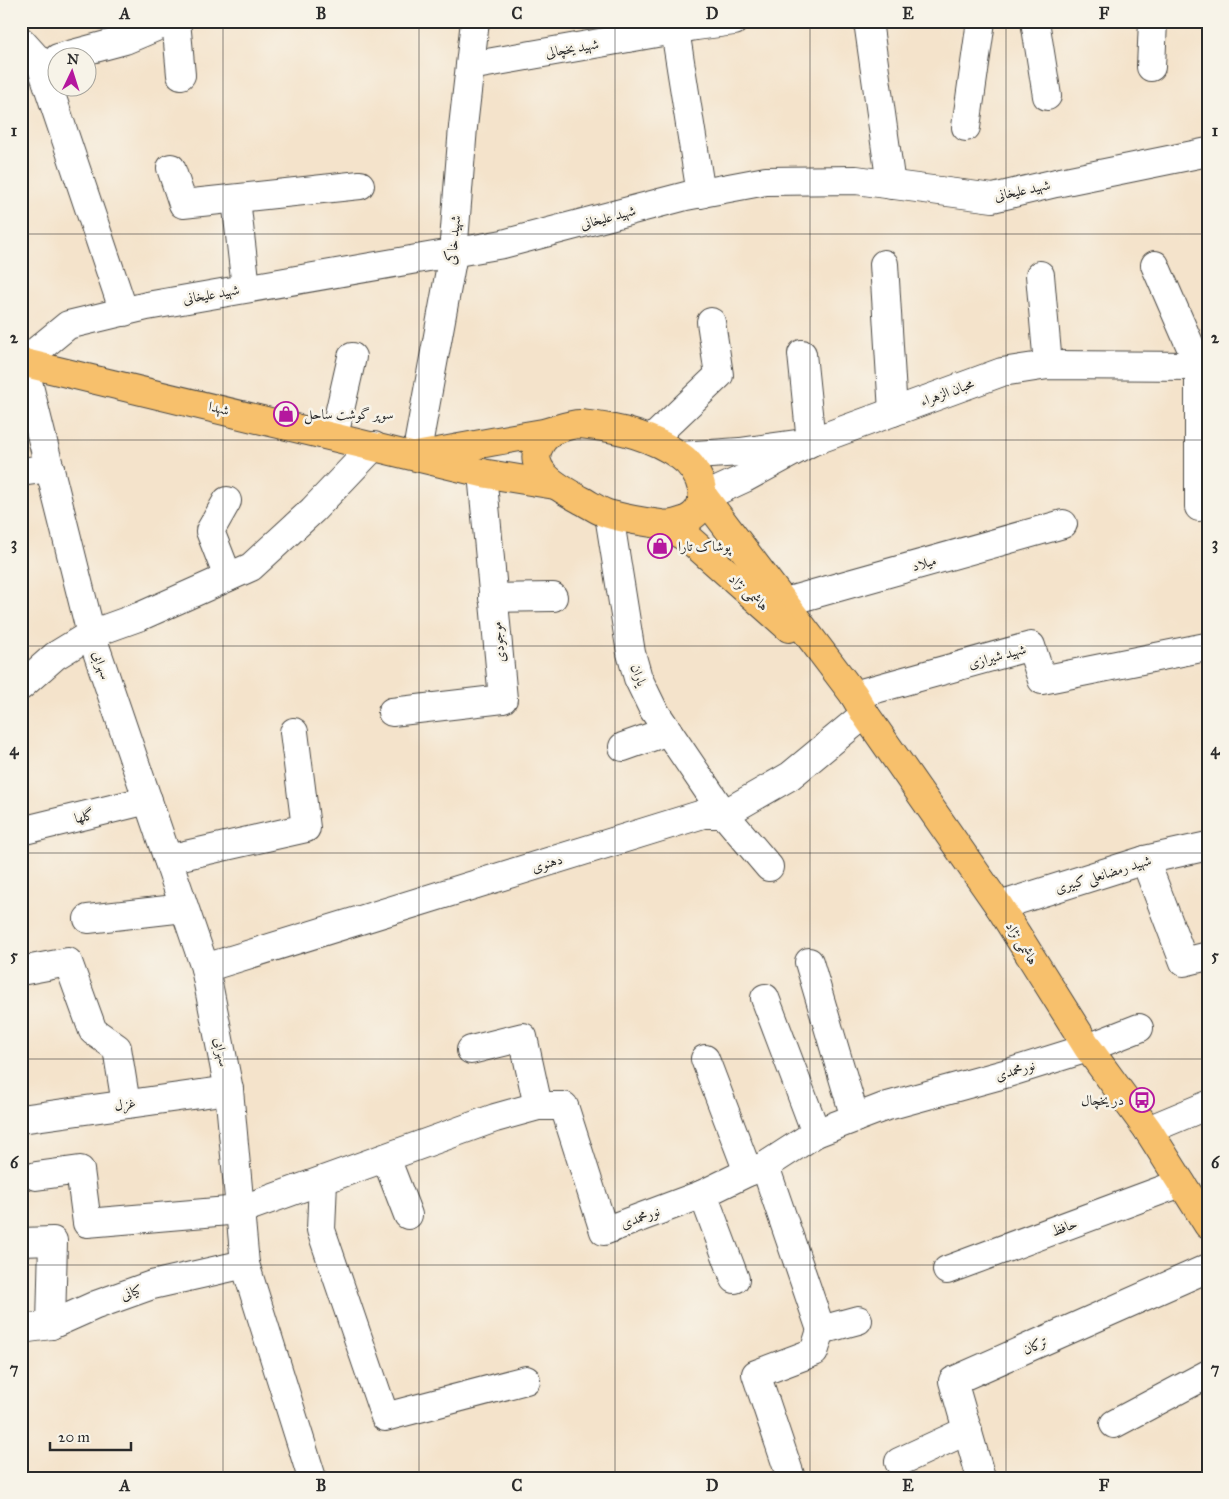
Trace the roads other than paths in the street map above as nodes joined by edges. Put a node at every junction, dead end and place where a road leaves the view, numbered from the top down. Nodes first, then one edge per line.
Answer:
1 (170, 21) edge
2 (176, 21) edge
3 (475, 21) edge
4 (734, 21) edge
5 (868, 21) edge
6 (982, 21) edge
7 (1035, 21) edge
8 (1153, 21) edge
9 (119, 30) edge
10 (675, 30) junction
11 (21, 41) edge
12 (77, 48) edge
13 (48, 57) edge
14 (470, 66) junction
15 (1151, 67) dead end
16 (181, 74) dead end
17 (1047, 96) dead end
18 (63, 98) edge
19 (966, 127) dead end
20 (1208, 152) edge
21 (170, 168) dead end
22 (360, 185) dead end
23 (891, 185) junction
24 (700, 194) junction
25 (236, 199) junction
26 (453, 254) junction
27 (884, 264) dead end
28 (1155, 265) dead end
29 (1040, 275) dead end
30 (246, 288) junction
31 (124, 312) junction
32 (710, 322) dead end
33 (802, 354) dead end
34 (352, 357) dead end
35 (22, 362) edge
36 (1048, 365) junction
37 (1203, 366) edge
38 (892, 412) junction
39 (551, 431) junction
40 (334, 436) junction
41 (652, 440) junction
42 (811, 442) junction
43 (374, 446) junction
44 (416, 456) junction
45 (681, 456) junction
46 (50, 468) junction
47 (21, 472) edge
48 (482, 473) junction
49 (555, 485) junction
50 (704, 497) junction
51 (227, 501) dead end
52 (1199, 507) dead end
53 (609, 515) junction
54 (1063, 524) dead end
55 (663, 525) junction
56 (228, 577) junction
57 (553, 596) dead end
58 (493, 598) junction
59 (785, 602) junction
60 (91, 634) junction
61 (1206, 647) dead end
62 (831, 665) junction
63 (21, 686) edge
64 (860, 705) junction
65 (392, 712) dead end
66 (668, 731) junction
67 (294, 732) dead end
68 (623, 747) dead end
69 (148, 800) junction
70 (724, 814) junction
71 (21, 831) edge
72 (1208, 846) edge
73 (168, 859) junction
74 (1145, 860) junction
75 (769, 868) dead end
76 (999, 906) junction
77 (184, 908) junction
78 (88, 919) dead end
79 (1208, 956) edge
80 (808, 962) dead end
81 (21, 967) edge
82 (205, 968) junction
83 (765, 998) dead end
84 (1139, 1028) dead end
85 (1088, 1048) junction
86 (471, 1050) dead end
87 (705, 1059) dead end
88 (230, 1090) junction
89 (126, 1104) junction
90 (1208, 1105) edge
91 (538, 1106) junction
92 (855, 1118) junction
93 (21, 1119) edge
94 (1148, 1130) junction
95 (816, 1132) junction
96 (386, 1158) junction
97 (756, 1169) junction
98 (36, 1176) dead end
99 (323, 1181) junction
100 (1181, 1183) junction
101 (703, 1194) junction
102 (240, 1210) junction
103 (408, 1215) dead end
104 (1208, 1225) edge
105 (21, 1242) edge
106 (245, 1264) junction
107 (1208, 1268) edge
108 (947, 1270) dead end
109 (736, 1280) dead end
110 (858, 1320) dead end
111 (51, 1325) junction
112 (21, 1329) edge
113 (821, 1330) junction
114 (1208, 1374) edge
115 (526, 1380) dead end
116 (1114, 1424) dead end
117 (968, 1430) junction
118 (899, 1462) dead end
119 (312, 1478) edge
120 (791, 1478) edge
121 (981, 1478) edge

1 - 9 street
2 - 16 street
3 - 14 street, شهید خاکی
4 - 10 street, شهید یخچالی
5 - 23 street
6 - 19 street
7 - 17 street
8 - 15 street
9 - 12 street
10 - 14 street, شهید یخچالی
10 - 24 street
11 - 13 street
14 - 26 street, شهید خاکی
18 - 31 street
20 - 23 street, شهید علیخانی
21 - 25 street
22 - 25 street
23 - 24 street, شهید علیخانی
24 - 26 street, شهید علیخانی
25 - 30 street
26 - 30 street, شهید علیخانی
26 - 44 street, شهید خاکی
27 - 38 street
28 - 37 street
29 - 36 street
30 - 31 street, شهید علیخانی
31 - 35 street, شهید علیخانی
32 - 41 street
33 - 42 street
34 - 40 street
35 - 40 main road, شهدا
35 - 46 street, سهرابی
36 - 37 street, محبان الزهراء
36 - 38 street, محبان الزهراء
37 - 52 street
38 - 42 street, محبان الزهراء
39 - 41 main road, شهدا
39 - 44 main road, شهدا
39 - 49 main road
40 - 43 main road, شهدا
41 - 45 main road, شهدا
42 - 45 street
42 - 50 street, محبان الزهراء
43 - 44 main road, شهدا
43 - 56 street, سهرابی
44 - 48 main road, شهدا
45 - 50 main road, هاشمی نژاد
46 - 47 street
46 - 60 street, سهرابی
48 - 49 main road, شهدا
48 - 58 street, موجودی
49 - 53 main road
50 - 55 main road
50 - 59 main road, هاشمی نژاد
51 - 56 street
53 - 55 main road
53 - 66 street, یاران
54 - 59 street, میلاد
55 - 62 main road, هاشمی نژاد
56 - 60 street, سهرابی
57 - 58 street
58 - 65 street, موجودی
59 - 62 main road, هاشمی نژاد
60 - 63 street, سهرابی
60 - 69 street, سهرابی
61 - 64 street, شهید شیرازی
62 - 64 main road, هاشمی نژاد
64 - 70 street, دهنوی
64 - 76 main road, هاشمی نژاد
66 - 68 street
66 - 70 street, یاران
67 - 73 street
69 - 71 street, گلها
69 - 73 street, سهرابی
70 - 75 street, یاران
70 - 82 street, دهنوی
72 - 74 street, شهید رمضانعلی کبیری
73 - 77 street, سهرابی
74 - 76 street, شهید رمضانعلی کبیری
74 - 79 street
76 - 85 main road, هاشمی نژاد
77 - 78 street
77 - 82 street, سهرابی
80 - 92 street
81 - 89 street
82 - 88 street, سهرابی
83 - 95 street
84 - 85 street, نورمحمدی
85 - 92 street, نورمحمدی
85 - 94 main road, هاشمی نژاد
86 - 91 street
87 - 97 street
88 - 89 street, غزل
88 - 102 street, سهرابی
89 - 93 street, غزل
90 - 94 street
91 - 96 street, نورمحمدی
91 - 101 street, نورمحمدی
92 - 95 street, نورمحمدی
94 - 100 main road, هاشمی نژاد
95 - 97 street, نورمحمدی
96 - 99 street, نورمحمدی
96 - 103 street
97 - 101 street, نورمحمدی
97 - 113 street
98 - 102 street, نورمحمدی
99 - 102 street, نورمحمدی
99 - 115 street
100 - 104 main road, هاشمی نژاد
100 - 108 street, حافظ
101 - 109 street
102 - 106 street, سهرابی
105 - 111 street
106 - 111 street, کیانی
106 - 119 street, سهرابی
107 - 117 street, ترکان
110 - 113 street
111 - 112 street, کیانی
113 - 120 street
114 - 116 street
117 - 118 street
117 - 121 street, ترکان

